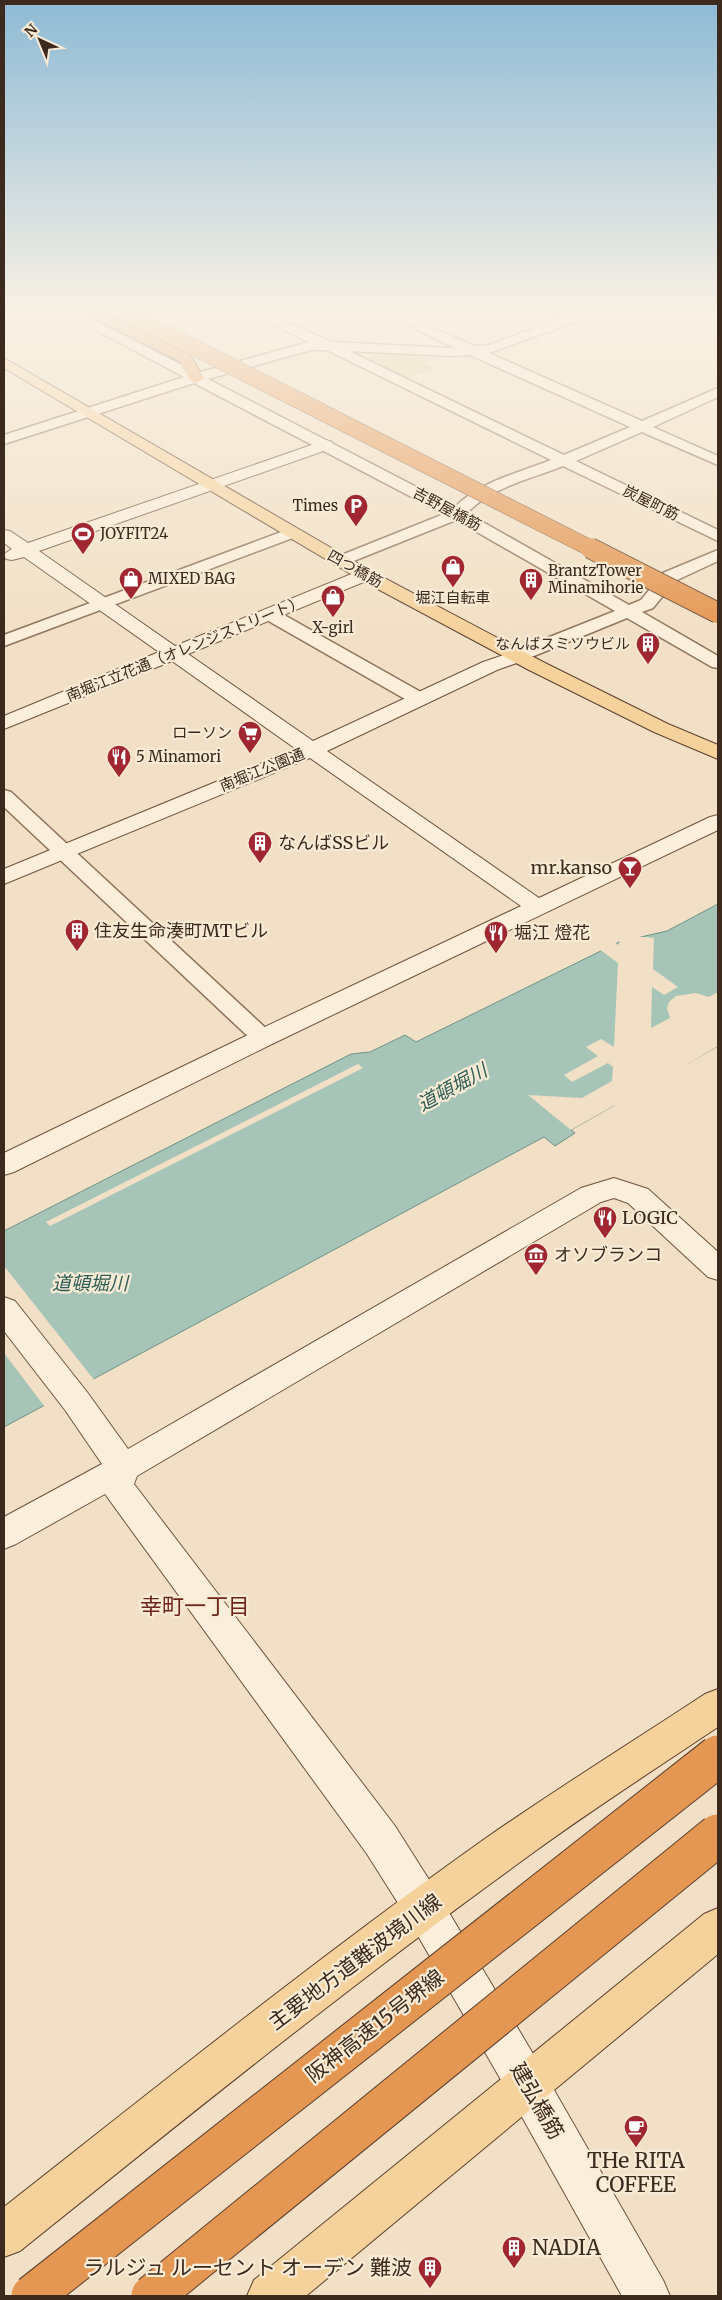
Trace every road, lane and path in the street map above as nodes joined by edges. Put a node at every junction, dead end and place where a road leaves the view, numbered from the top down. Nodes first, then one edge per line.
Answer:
1 (59, 422) edge
2 (104, 422) edge
3 (282, 422) edge
4 (340, 422) edge
5 (486, 422) edge
6 (632, 422) edge
7 (652, 422) edge
8 (642, 427) junction
9 (4, 440) edge
10 (326, 445) junction
11 (564, 460) junction
12 (718, 461) edge
13 (210, 485) junction
14 (457, 514) junction
15 (292, 533) junction
16 (4, 535) edge
17 (561, 535) junction
18 (718, 536) edge
19 (26, 550) junction
20 (718, 555) edge
21 (4, 558) edge
22 (340, 561) junction
23 (365, 575) junction
24 (101, 604) junction
25 (631, 612) junction
26 (718, 613) edge
27 (271, 615) junction
28 (718, 627) edge
29 (4, 641) edge
30 (173, 654) junction
31 (518, 656) junction
32 (718, 663) edge
33 (419, 699) junction
34 (4, 722) edge
35 (311, 750) junction
36 (718, 753) edge
37 (4, 796) edge
38 (718, 822) edge
39 (65, 852) junction
40 (4, 877) edge
41 (536, 906) junction
42 (263, 1038) junction
43 (4, 1165) edge
44 (718, 1269) edge
45 (4, 1309) edge
46 (123, 1468) junction
47 (4, 1534) edge
48 (718, 1706) edge
49 (718, 1748) edge
50 (718, 1756) edge
51 (653, 1806) junction
52 (718, 1835) edge
53 (424, 1908) junction
54 (718, 1928) edge
55 (528, 2084) junction
56 (4, 2235) edge
57 (32, 2296) edge
58 (152, 2296) edge
59 (270, 2296) edge
60 (647, 2296) edge

1 - 9 street
2 - 13 main road, 四つ橋筋
3 - 10 street, 吉野屋橋筋
4 - 17 highway, bridge
5 - 11 street, 炭屋町筋
6 - 8 street
7 - 8 street
8 - 11 street
8 - 12 street
10 - 13 street
10 - 14 street, 吉野屋橋筋
11 - 14 street
11 - 18 street, 炭屋町筋
13 - 15 main road, 四つ橋筋
13 - 19 street
14 - 22 street
14 - 25 street, 吉野屋橋筋
15 - 22 main road, 四つ橋筋
15 - 24 street
16 - 19 street
17 - 26 highway, bridge
17 - 28 highway, bridge
19 - 21 street
19 - 24 street
20 - 25 street
22 - 23 main road, 四つ橋筋
23 - 27 street, 南堀江立花通（オレンジストリート）
23 - 31 main road, 四つ橋筋
24 - 29 street
24 - 30 street
25 - 31 street
25 - 32 street, 吉野屋橋筋
27 - 30 street, 南堀江立花通（オレンジストリート）
27 - 33 street
30 - 34 street, 南堀江立花通（オレンジストリート）
30 - 35 street
31 - 33 street, 南堀江公園通
31 - 36 main road, 四つ橋筋
33 - 35 street, 南堀江公園通
35 - 39 street, 南堀江公園通
35 - 41 street
37 - 39 street
38 - 41 street
39 - 40 street, 南堀江公園通
39 - 42 street
41 - 42 street
42 - 43 street
44 - 46 street
45 - 46 street
46 - 47 street
46 - 53 street, 建弘橋筋
48 - 53 main road, 主要地方道難波境川線
49 - 51 highway, bridge
50 - 51 highway, 阪神高速15号堺線, bridge
51 - 57 highway, 阪神高速15号堺線, bridge
52 - 58 highway, bridge
53 - 55 street, 建弘橋筋
53 - 56 main road, 主要地方道難波境川線
54 - 55 main road
55 - 59 main road
55 - 60 street, 建弘橋筋

